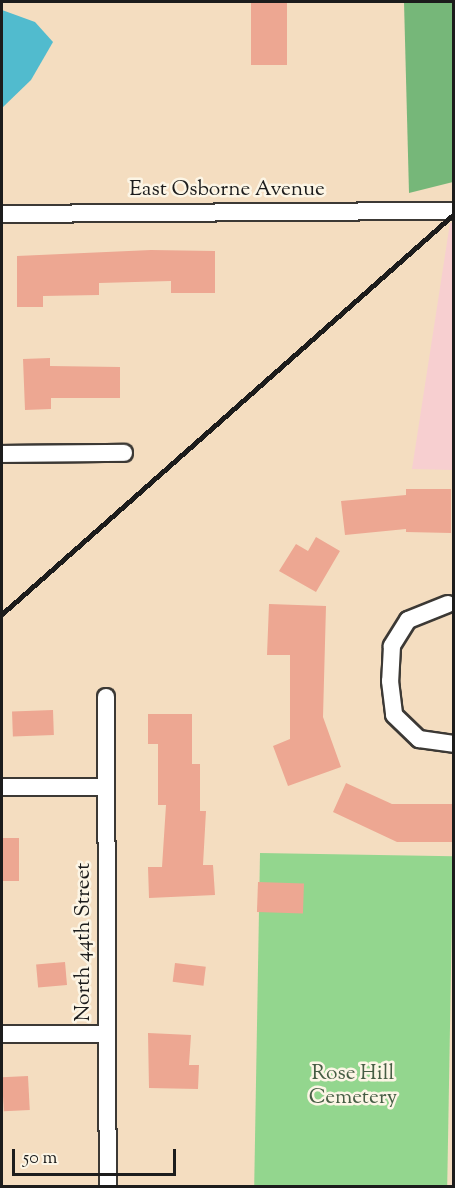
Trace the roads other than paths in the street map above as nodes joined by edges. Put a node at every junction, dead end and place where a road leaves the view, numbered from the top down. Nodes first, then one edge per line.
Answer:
1 (453, 211) edge
2 (2, 214) edge
3 (124, 453) dead end
4 (2, 454) edge
5 (448, 604) dead end
6 (106, 697) dead end
7 (453, 744) edge
8 (2, 787) edge
9 (106, 787) junction
10 (2, 1034) edge
11 (107, 1034) junction
12 (108, 1186) edge

1 - 2 street, East Osborne Avenue
3 - 4 street
5 - 7 street
6 - 9 street, North 44th Street
8 - 9 street
9 - 11 street, North 44th Street
10 - 11 street
11 - 12 street, North 44th Street

